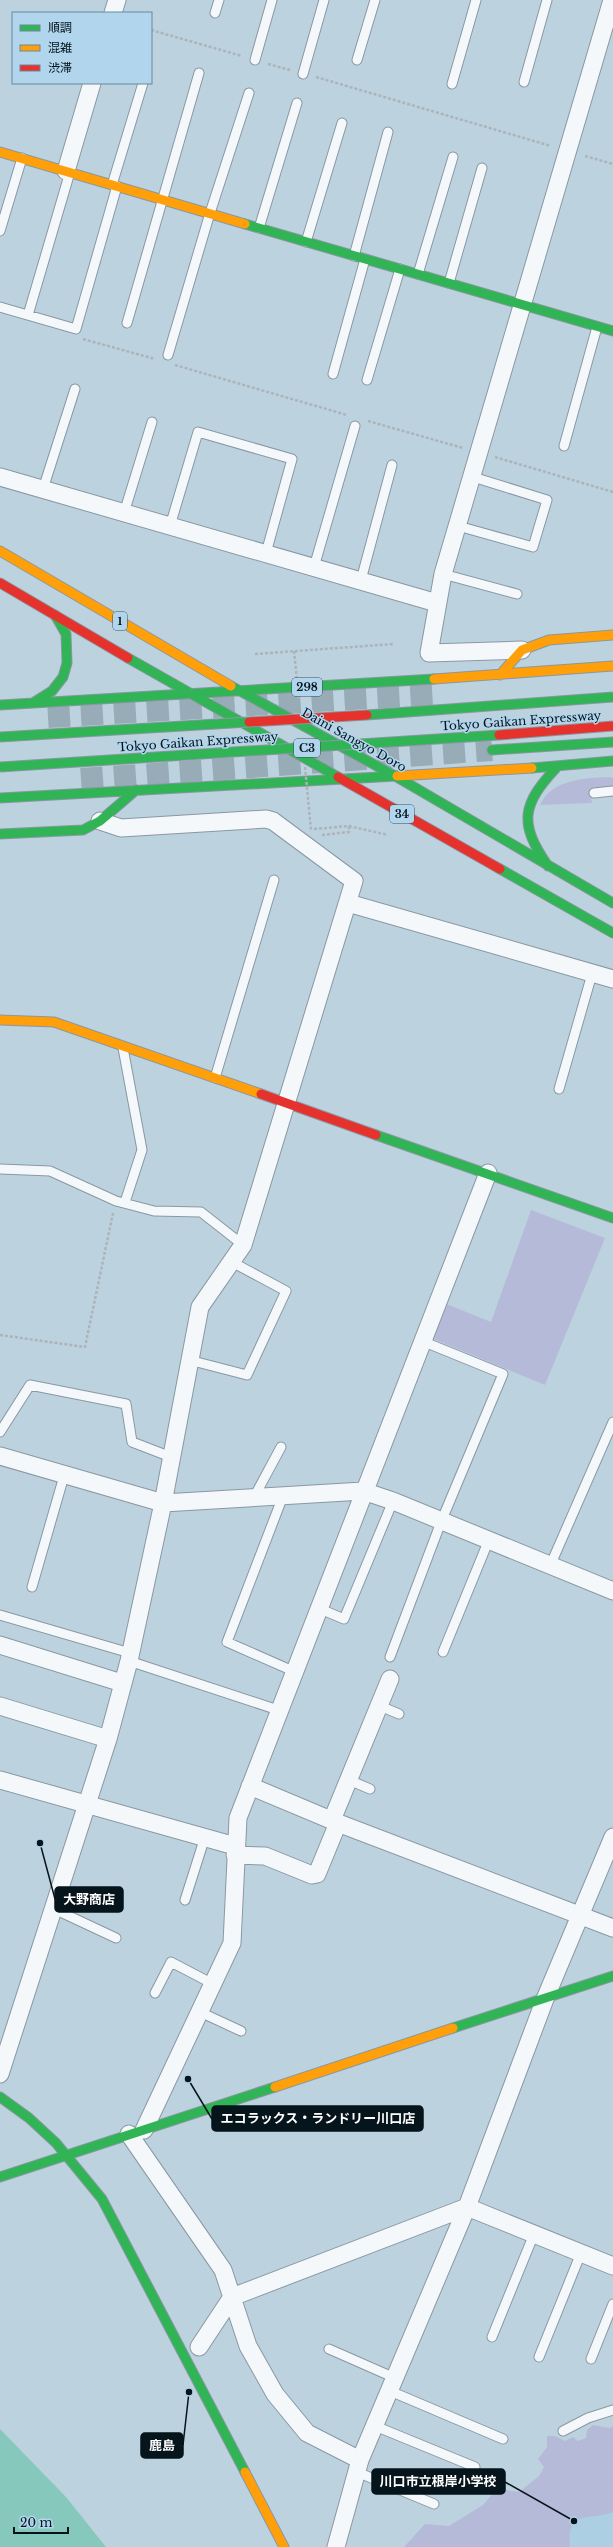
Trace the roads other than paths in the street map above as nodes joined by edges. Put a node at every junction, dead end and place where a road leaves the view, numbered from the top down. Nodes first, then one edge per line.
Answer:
1 (117, 0) edge
2 (220, 0) edge
3 (272, 0) edge
4 (324, 0) edge
5 (376, 0) edge
6 (476, 0) edge
7 (547, 0) edge
8 (608, 2) edge
9 (113, 12) edge
10 (215, 13) dead end
11 (255, 60) road end
12 (357, 60) dead end
13 (199, 73) dead end
14 (303, 74) road end
15 (524, 82) dead end
16 (92, 84) edge
17 (143, 84) edge
18 (452, 84) dead end
19 (249, 93) dead end
20 (297, 103) dead end
21 (342, 123) dead end
22 (388, 132) dead end
23 (0, 152) edge
24 (453, 157) dead end
25 (22, 158) junction
26 (482, 168) dead end
27 (68, 172) junction
28 (115, 186) junction
29 (163, 199) junction
30 (210, 213) junction
31 (258, 228) junction
32 (0, 231) edge
33 (306, 242) junction
34 (354, 256) junction
35 (365, 259) junction
36 (400, 269) junction
37 (418, 274) junction
38 (449, 284) junction
39 (522, 305) junction
40 (0, 307) edge
41 (28, 315) junction
42 (127, 323) dead end
43 (597, 327) junction
44 (613, 331) edge
45 (168, 355) dead end
46 (333, 374) dead end
47 (367, 380) dead end
48 (75, 388) dead end
49 (152, 422) dead end
50 (355, 426) dead end
51 (564, 446) dead end
52 (392, 465) dead end
53 (0, 477) edge
54 (473, 477) junction
55 (43, 489) junction
56 (124, 513) junction
57 (170, 526) junction
58 (458, 526) junction
59 (0, 550) edge
60 (266, 553) junction
61 (314, 567) junction
62 (443, 574) junction
63 (360, 580) junction
64 (0, 583) edge
65 (517, 594) dead end
66 (437, 603) junction
67 (55, 615) junction
68 (613, 635) edge
69 (522, 650) junction
70 (613, 666) edge
71 (500, 675) junction
72 (240, 691) junction
73 (190, 694) junction
74 (613, 697) edge
75 (33, 703) junction
76 (0, 705) edge
77 (613, 726) edge
78 (0, 737) edge
79 (613, 742) edge
80 (492, 750) tunnel mouth
81 (613, 761) edge
82 (0, 767) edge
83 (557, 767) junction
84 (396, 776) junction
85 (344, 780) junction
86 (136, 790) junction
87 (613, 791) edge
88 (594, 793) dead end
89 (0, 798) edge
90 (100, 821) junction
91 (0, 834) edge
92 (548, 866) junction
93 (274, 880) dead end
94 (348, 903) junction
95 (613, 904) edge
96 (613, 933) edge
97 (592, 974) junction
98 (613, 979) edge
99 (0, 1020) edge
100 (123, 1046) junction
101 (215, 1078) junction
102 (559, 1089) dead end
103 (288, 1103) junction
104 (0, 1169) edge
105 (488, 1172) junction
106 (121, 1202) junction
107 (613, 1218) edge
108 (243, 1245) junction
109 (230, 1261) junction
110 (422, 1341) junction
111 (189, 1360) junction
112 (613, 1422) edge
113 (0, 1432) edge
114 (281, 1447) dead end
115 (171, 1457) junction
116 (1, 1460) edge
117 (64, 1476) junction
118 (363, 1491) junction
119 (283, 1496) junction
120 (253, 1499) junction
121 (393, 1501) junction
122 (162, 1503) junction
123 (441, 1522) junction
124 (488, 1542) junction
125 (550, 1566) junction
126 (32, 1588) dead end
127 (613, 1591) edge
128 (318, 1608) junction
129 (0, 1615) edge
130 (0, 1645) edge
131 (443, 1652) dead end
132 (129, 1657) junction
133 (390, 1657) dead end
134 (293, 1671) junction
135 (390, 1679) dead end
136 (122, 1683) junction
137 (0, 1706) edge
138 (380, 1706) junction
139 (278, 1710) junction
140 (399, 1714) dead end
141 (108, 1739) junction
142 (0, 1780) edge
143 (349, 1780) junction
144 (250, 1786) junction
145 (370, 1789) dead end
146 (89, 1804) junction
147 (335, 1822) junction
148 (205, 1837) junction
149 (613, 1837) edge
150 (235, 1851) junction
151 (185, 1900) dead end
152 (54, 1909) junction
153 (581, 1915) junction
154 (613, 1928) edge
155 (116, 1938) dead end
156 (613, 1976) edge
157 (213, 1984) junction
158 (155, 1993) dead end
159 (545, 1999) junction
160 (200, 2012) junction
161 (241, 2031) dead end
162 (0, 2074) edge
163 (0, 2097) edge
164 (137, 2132) junction
165 (66, 2154) junction
166 (0, 2176) edge
167 (467, 2207) junction
168 (534, 2234) junction
169 (581, 2253) junction
170 (613, 2266) edge
171 (232, 2297) junction
172 (613, 2304) edge
173 (492, 2338) dead end
174 (199, 2348) dead end
175 (329, 2349) dead end
176 (539, 2357) dead end
177 (591, 2359) dead end
178 (392, 2385) junction
179 (613, 2410) edge
180 (375, 2426) junction
181 (563, 2431) dead end
182 (503, 2439) dead end
183 (359, 2466) junction
184 (475, 2467) dead end
185 (434, 2504) dead end
186 (284, 2547) edge
187 (336, 2547) edge

1 - 9 street
2 - 10 lane
3 - 11 lane
4 - 14 lane
5 - 12 lane
6 - 18 lane
7 - 15 lane
8 - 39 street
13 - 29 lane
16 - 27 street
17 - 28 lane
19 - 30 lane
20 - 31 lane
21 - 33 lane
22 - 34 lane
23 - 25 main road
24 - 37 lane
25 - 27 main road
25 - 32 lane
26 - 38 lane
27 - 28 main road
27 - 41 lane
28 - 29 main road
28 - 41 lane
29 - 30 main road
29 - 42 lane
30 - 31 main road
30 - 45 lane
31 - 33 main road
33 - 34 main road
34 - 35 main road
35 - 36 main road
35 - 46 lane
36 - 37 main road
36 - 47 lane
37 - 38 main road
38 - 39 main road
39 - 43 main road
39 - 54 street
40 - 41 lane
43 - 44 main road
43 - 51 lane
48 - 55 lane
49 - 56 lane
50 - 61 lane
52 - 63 lane
53 - 55 street
54 - 58 street
54 - 58 lane
55 - 56 street
56 - 57 street
57 - 60 street
57 - 60 lane
58 - 62 street
59 - 72 main road, Daini Sangyo Doro / 1
60 - 61 street
61 - 63 street
62 - 65 lane
62 - 66 street
63 - 66 street
64 - 67 main road, 1
66 - 69 street
67 - 73 main road, 1
67 - 75 main road
68 - 69 main road
69 - 71 main road
70 - 71 main road, 298
71 - 72 main road, 298
72 - 73 main road, 298
72 - 84 main road, Daini Sangyo Doro / 34
73 - 75 main road, 298
73 - 85 main road, 34
74 - 78 main road, Tokyo Gaikan Expressway, bridge
75 - 76 main road, 298
77 - 82 main road, Tokyo Gaikan Expressway / C3, bridge
79 - 80 main road
81 - 83 main road
83 - 84 main road
83 - 92 main road
84 - 85 main road
84 - 92 main road, Daini Sangyo Doro / 34
85 - 86 main road
85 - 96 main road, 34
86 - 89 main road
86 - 90 main road
87 - 88 lane
90 - 91 main road
90 - 94 street
92 - 95 main road, Daini Sangyo Doro / 34
93 - 101 lane
94 - 97 street
94 - 103 street
97 - 98 street
97 - 102 lane
99 - 100 main road
100 - 101 main road
100 - 106 lane
101 - 103 main road
103 - 105 main road
103 - 108 street
104 - 106 lane
105 - 107 main road
105 - 110 street
106 - 108 lane
108 - 109 street
109 - 111 street
109 - 111 lane
110 - 118 street
110 - 123 lane
111 - 115 street
112 - 125 lane
113 - 115 lane
114 - 120 lane
115 - 122 street
116 - 117 street
117 - 122 street
117 - 126 lane
118 - 119 street
118 - 121 street
118 - 128 street
119 - 120 street
119 - 134 lane
120 - 122 street
121 - 123 street
121 - 128 lane
122 - 132 street
123 - 124 street
123 - 133 lane
124 - 125 street
124 - 131 lane
125 - 127 street
128 - 134 street
129 - 132 lane
130 - 136 street
132 - 136 street
132 - 139 lane
134 - 139 street
135 - 138 street
136 - 141 street
137 - 141 street
138 - 140 lane
138 - 143 street
139 - 144 street
141 - 146 street
142 - 146 street
143 - 145 lane
143 - 147 street
144 - 147 street
144 - 150 street
146 - 148 street
146 - 152 street
147 - 150 street
147 - 153 street
148 - 150 street
148 - 151 lane
149 - 153 street
150 - 157 street
152 - 155 lane
152 - 162 street
153 - 154 street
153 - 159 street
156 - 159 main road
157 - 158 lane
157 - 160 street
159 - 164 main road
159 - 167 street
160 - 161 lane
160 - 164 street
163 - 165 main road
164 - 165 main road
164 - 171 street
165 - 166 main road
165 - 186 main road
167 - 168 street
167 - 171 street
167 - 178 street
168 - 169 street
168 - 173 lane
169 - 170 street
169 - 176 lane
171 - 174 street
171 - 183 street
172 - 177 lane
175 - 178 lane
178 - 180 street
178 - 182 lane
179 - 181 lane
180 - 183 street
180 - 184 lane
183 - 185 lane
183 - 187 street

